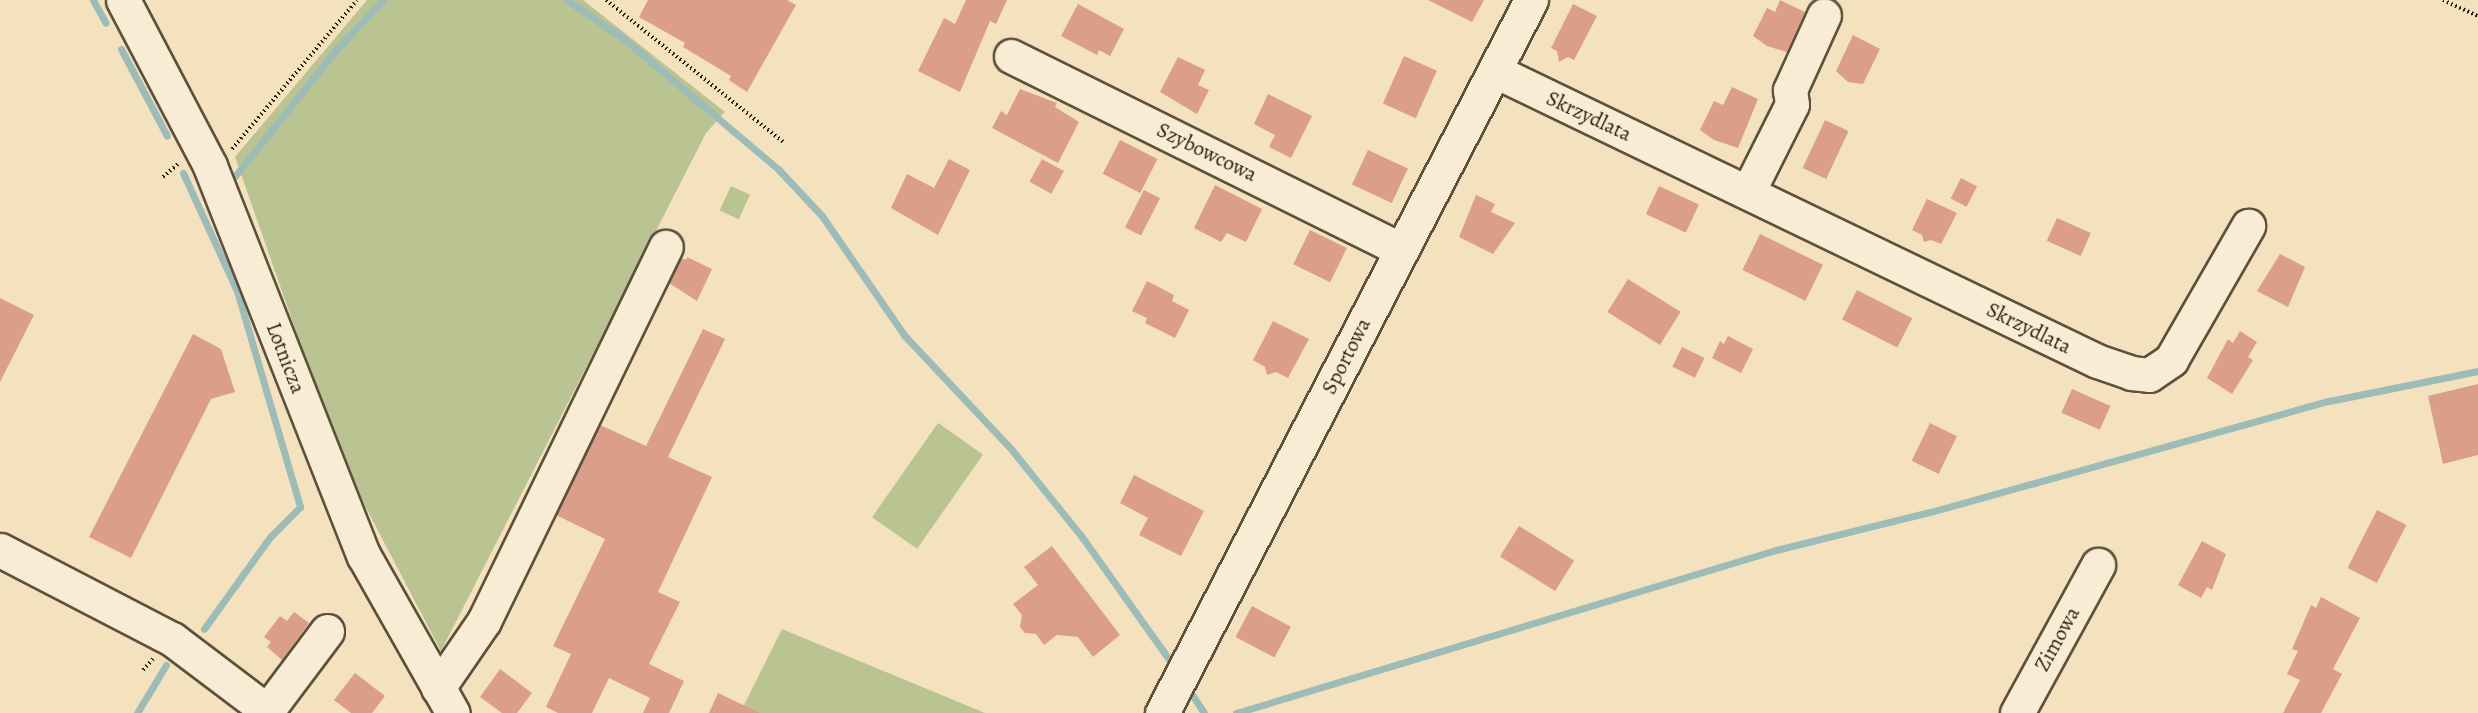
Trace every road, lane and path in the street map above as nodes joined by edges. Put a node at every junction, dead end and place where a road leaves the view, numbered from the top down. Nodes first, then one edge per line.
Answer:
1 (123, 0) edge
2 (357, 0) edge
3 (606, 0) edge
4 (1531, 0) edge
5 (2443, 0) edge
6 (2478, 16) edge
7 (1833, 19) dead end
8 (1011, 56) dead end
9 (1495, 71) junction
10 (783, 142) dead end
11 (210, 166) junction
12 (1748, 192) junction
13 (2248, 226) dead end
14 (666, 247) dead end
15 (1402, 250) junction
16 (0, 550) edge
17 (2098, 565) dead end
18 (327, 631) dead end
19 (446, 700) edge
20 (269, 712) edge
21 (1162, 713) edge
22 (2017, 713) edge

1 - 11 street, Lotnicza
2 - 11 path
3 - 10 path
4 - 9 street, Sportowa
5 - 6 path
7 - 12 street
8 - 15 street, Szybowcowa
9 - 12 street, Skrzydlata
9 - 15 street, Sportowa
11 - 19 street, Lotnicza
12 - 13 street, Skrzydlata
14 - 19 street
15 - 21 street, Sportowa
16 - 20 street
17 - 22 street, Zimowa
18 - 20 street

